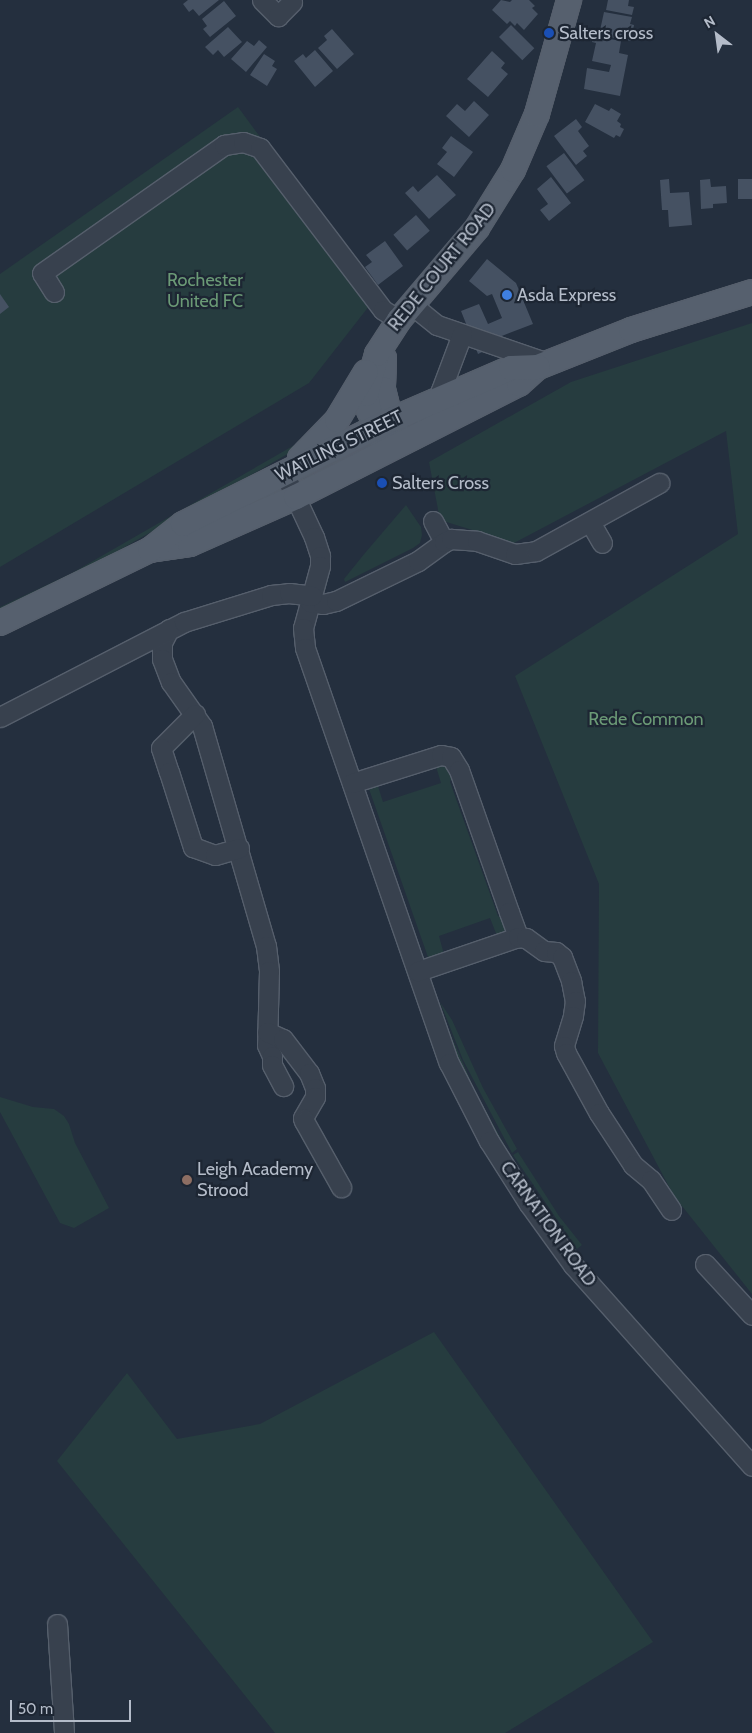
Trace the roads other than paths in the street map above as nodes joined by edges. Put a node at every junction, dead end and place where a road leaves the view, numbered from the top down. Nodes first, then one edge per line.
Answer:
1 (262, 0) edge
2 (569, 0) edge
3 (292, 2) dead end
4 (54, 292) dead end
5 (752, 292) edge
6 (462, 334) junction
7 (392, 335) junction
8 (543, 365) junction
9 (442, 398) junction
10 (420, 407) junction
11 (383, 424) junction
12 (395, 448) junction
13 (284, 473) junction
14 (659, 483) dead end
15 (296, 497) junction
16 (433, 521) dead end
17 (590, 522) junction
18 (444, 542) junction
19 (602, 543) dead end
20 (150, 550) junction
21 (311, 599) junction
22 (0, 623) edge
23 (169, 629) junction
24 (195, 714) junction
25 (0, 717) edge
26 (352, 783) junction
27 (239, 848) junction
28 (522, 938) junction
29 (418, 971) junction
30 (267, 1032) junction
31 (283, 1086) dead end
32 (341, 1188) dead end
33 (671, 1210) dead end
34 (705, 1264) dead end
35 (752, 1315) edge
36 (752, 1466) edge
37 (57, 1624) dead end
38 (64, 1733) edge

1 - 3 street
2 - 7 main road, REDE COURT ROAD
4 - 7 street
5 - 8 main road
6 - 7 street
6 - 8 street
6 - 9 street
7 - 10 main road
7 - 11 main road
7 - 13 main road, REDE COURT ROAD
8 - 9 main road, WATLING STREET
8 - 12 main road, WATLING STREET
9 - 10 main road, WATLING STREET
10 - 11 main road, WATLING STREET
11 - 12 main road
11 - 13 main road, WATLING STREET
12 - 15 main road, WATLING STREET
13 - 15 street, CARNATION ROAD
13 - 20 main road, WATLING STREET
14 - 17 street
15 - 20 main road, WATLING STREET
15 - 21 street, CARNATION ROAD
16 - 18 street
17 - 18 street
17 - 19 street
18 - 21 street
20 - 22 main road, WATLING STREET
21 - 23 street
21 - 26 street, CARNATION ROAD
23 - 24 street
23 - 25 street
24 - 27 street
24 - 27 street
26 - 28 street
26 - 29 street, CARNATION ROAD
27 - 30 street
28 - 29 street
28 - 33 street
29 - 36 street, CARNATION ROAD
30 - 31 street
30 - 32 street
34 - 35 street
37 - 38 street

